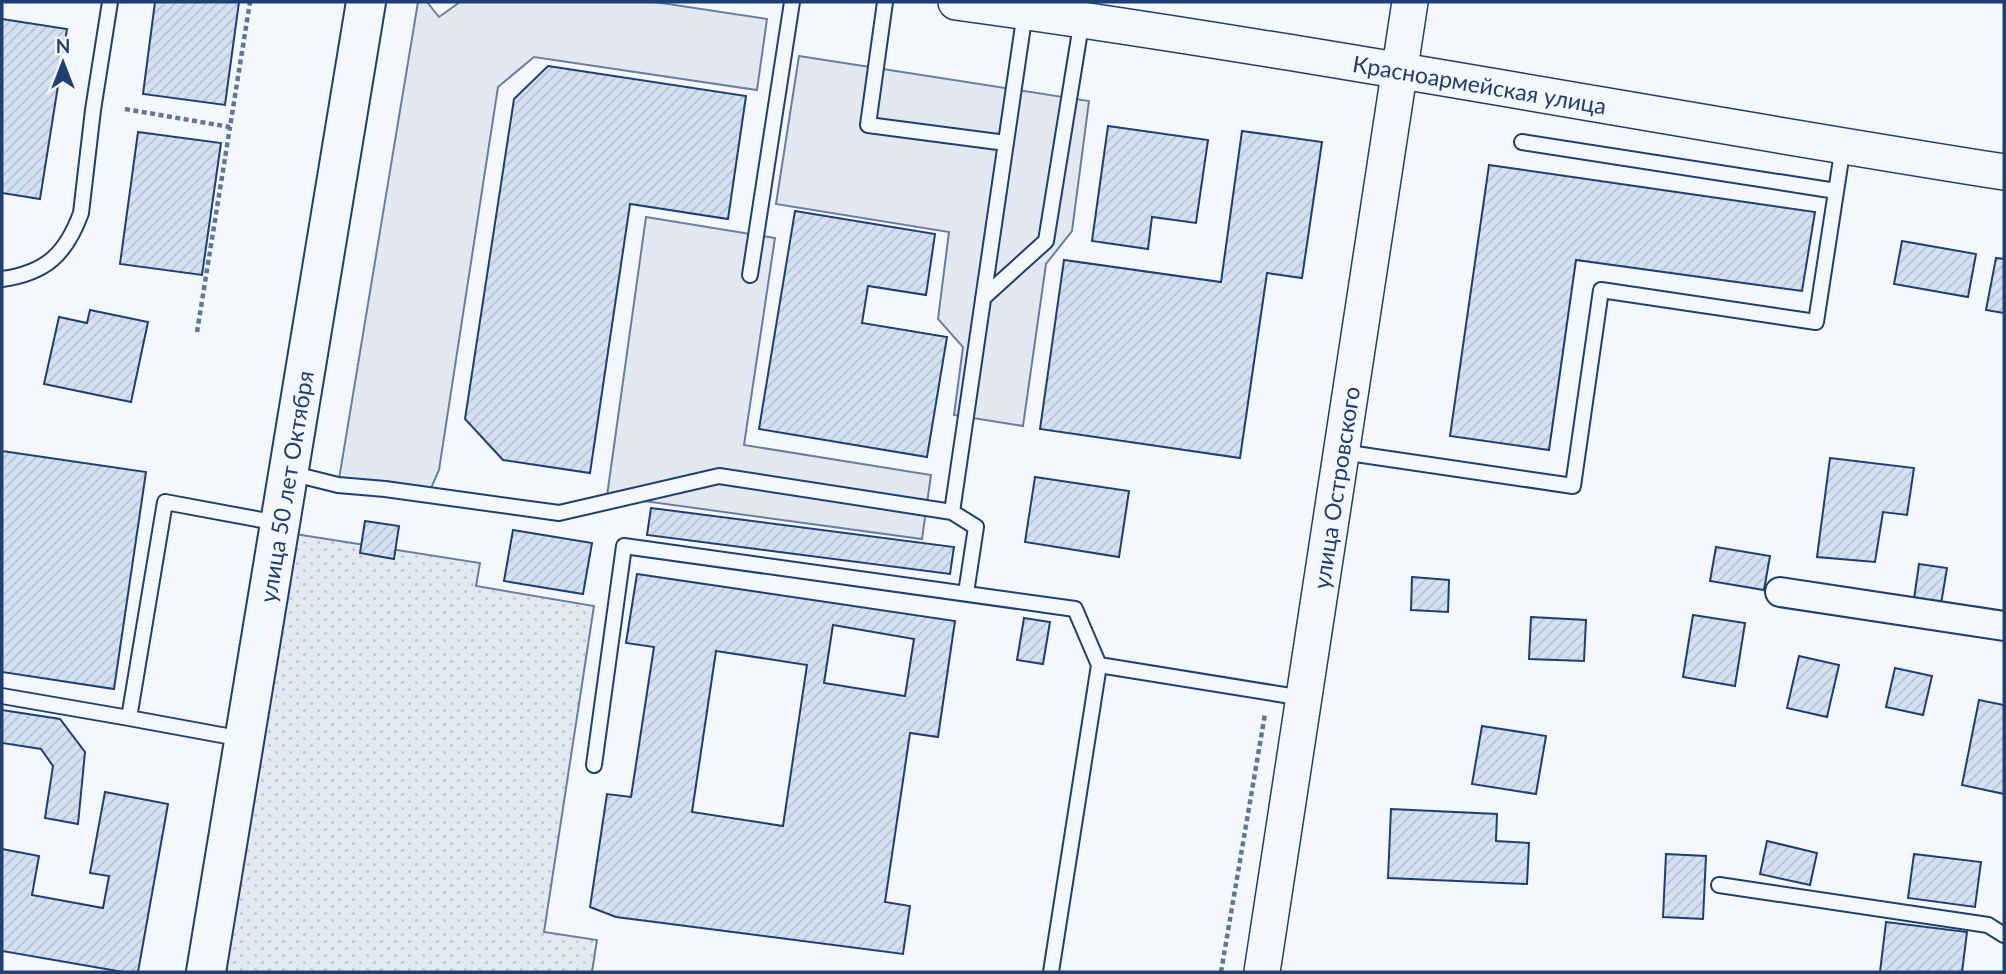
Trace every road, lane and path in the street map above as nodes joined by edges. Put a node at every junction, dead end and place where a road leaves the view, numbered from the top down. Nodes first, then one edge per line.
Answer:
1 (110, 2) edge
2 (250, 2) edge
3 (366, 2) edge
4 (792, 2) edge
5 (885, 2) edge
6 (956, 2) edge
7 (1410, 2) edge
8 (1025, 11) junction
9 (1082, 19) junction
10 (1400, 70) junction
11 (125, 108) dead end
12 (230, 127) junction
13 (1522, 142) dead end
14 (1006, 143) junction
15 (1843, 146) junction
16 (2004, 172) edge
17 (1836, 191) junction
18 (750, 275) dead end
19 (2, 279) edge
20 (983, 298) junction
21 (197, 332) dead end
22 (1342, 452) junction
23 (289, 472) junction
24 (952, 512) junction
25 (281, 524) junction
26 (1780, 592) dead end
27 (966, 593) junction
28 (2004, 626) edge
29 (1099, 665) junction
30 (1268, 692) junction
31 (2, 696) edge
32 (1304, 698) junction
33 (129, 718) junction
34 (245, 739) junction
35 (594, 765) dead end
36 (1719, 885) dead end
37 (2004, 935) edge
38 (206, 972) edge
39 (1051, 972) edge
40 (1221, 972) edge
41 (1262, 972) edge

1 - 19 lane
2 - 12 path
3 - 23 main road, улица 50 лет Октября
4 - 18 lane
5 - 14 lane
6 - 8 street, Красноармейская улица
7 - 10 street, улица Островского
8 - 9 street, Красноармейская улица
8 - 14 lane
9 - 10 street, Красноармейская улица
9 - 20 lane
10 - 15 street, Красноармейская улица
10 - 22 street, улица Островского
11 - 12 path
12 - 21 path
13 - 17 lane
14 - 20 lane
15 - 16 street, Красноармейская улица
15 - 17 lane
17 - 22 lane
20 - 24 lane
22 - 32 street, улица Островского
23 - 24 lane
23 - 25 main road, улица 50 лет Октября
24 - 27 lane
25 - 33 lane
25 - 34 main road, улица 50 лет Октября
26 - 28 street
27 - 29 lane
27 - 35 lane
29 - 30 lane
29 - 39 lane
30 - 32 lane
30 - 40 path
31 - 33 lane
32 - 41 street, улица Островского
33 - 34 lane
34 - 38 main road, улица 50 лет Октября
36 - 37 lane

